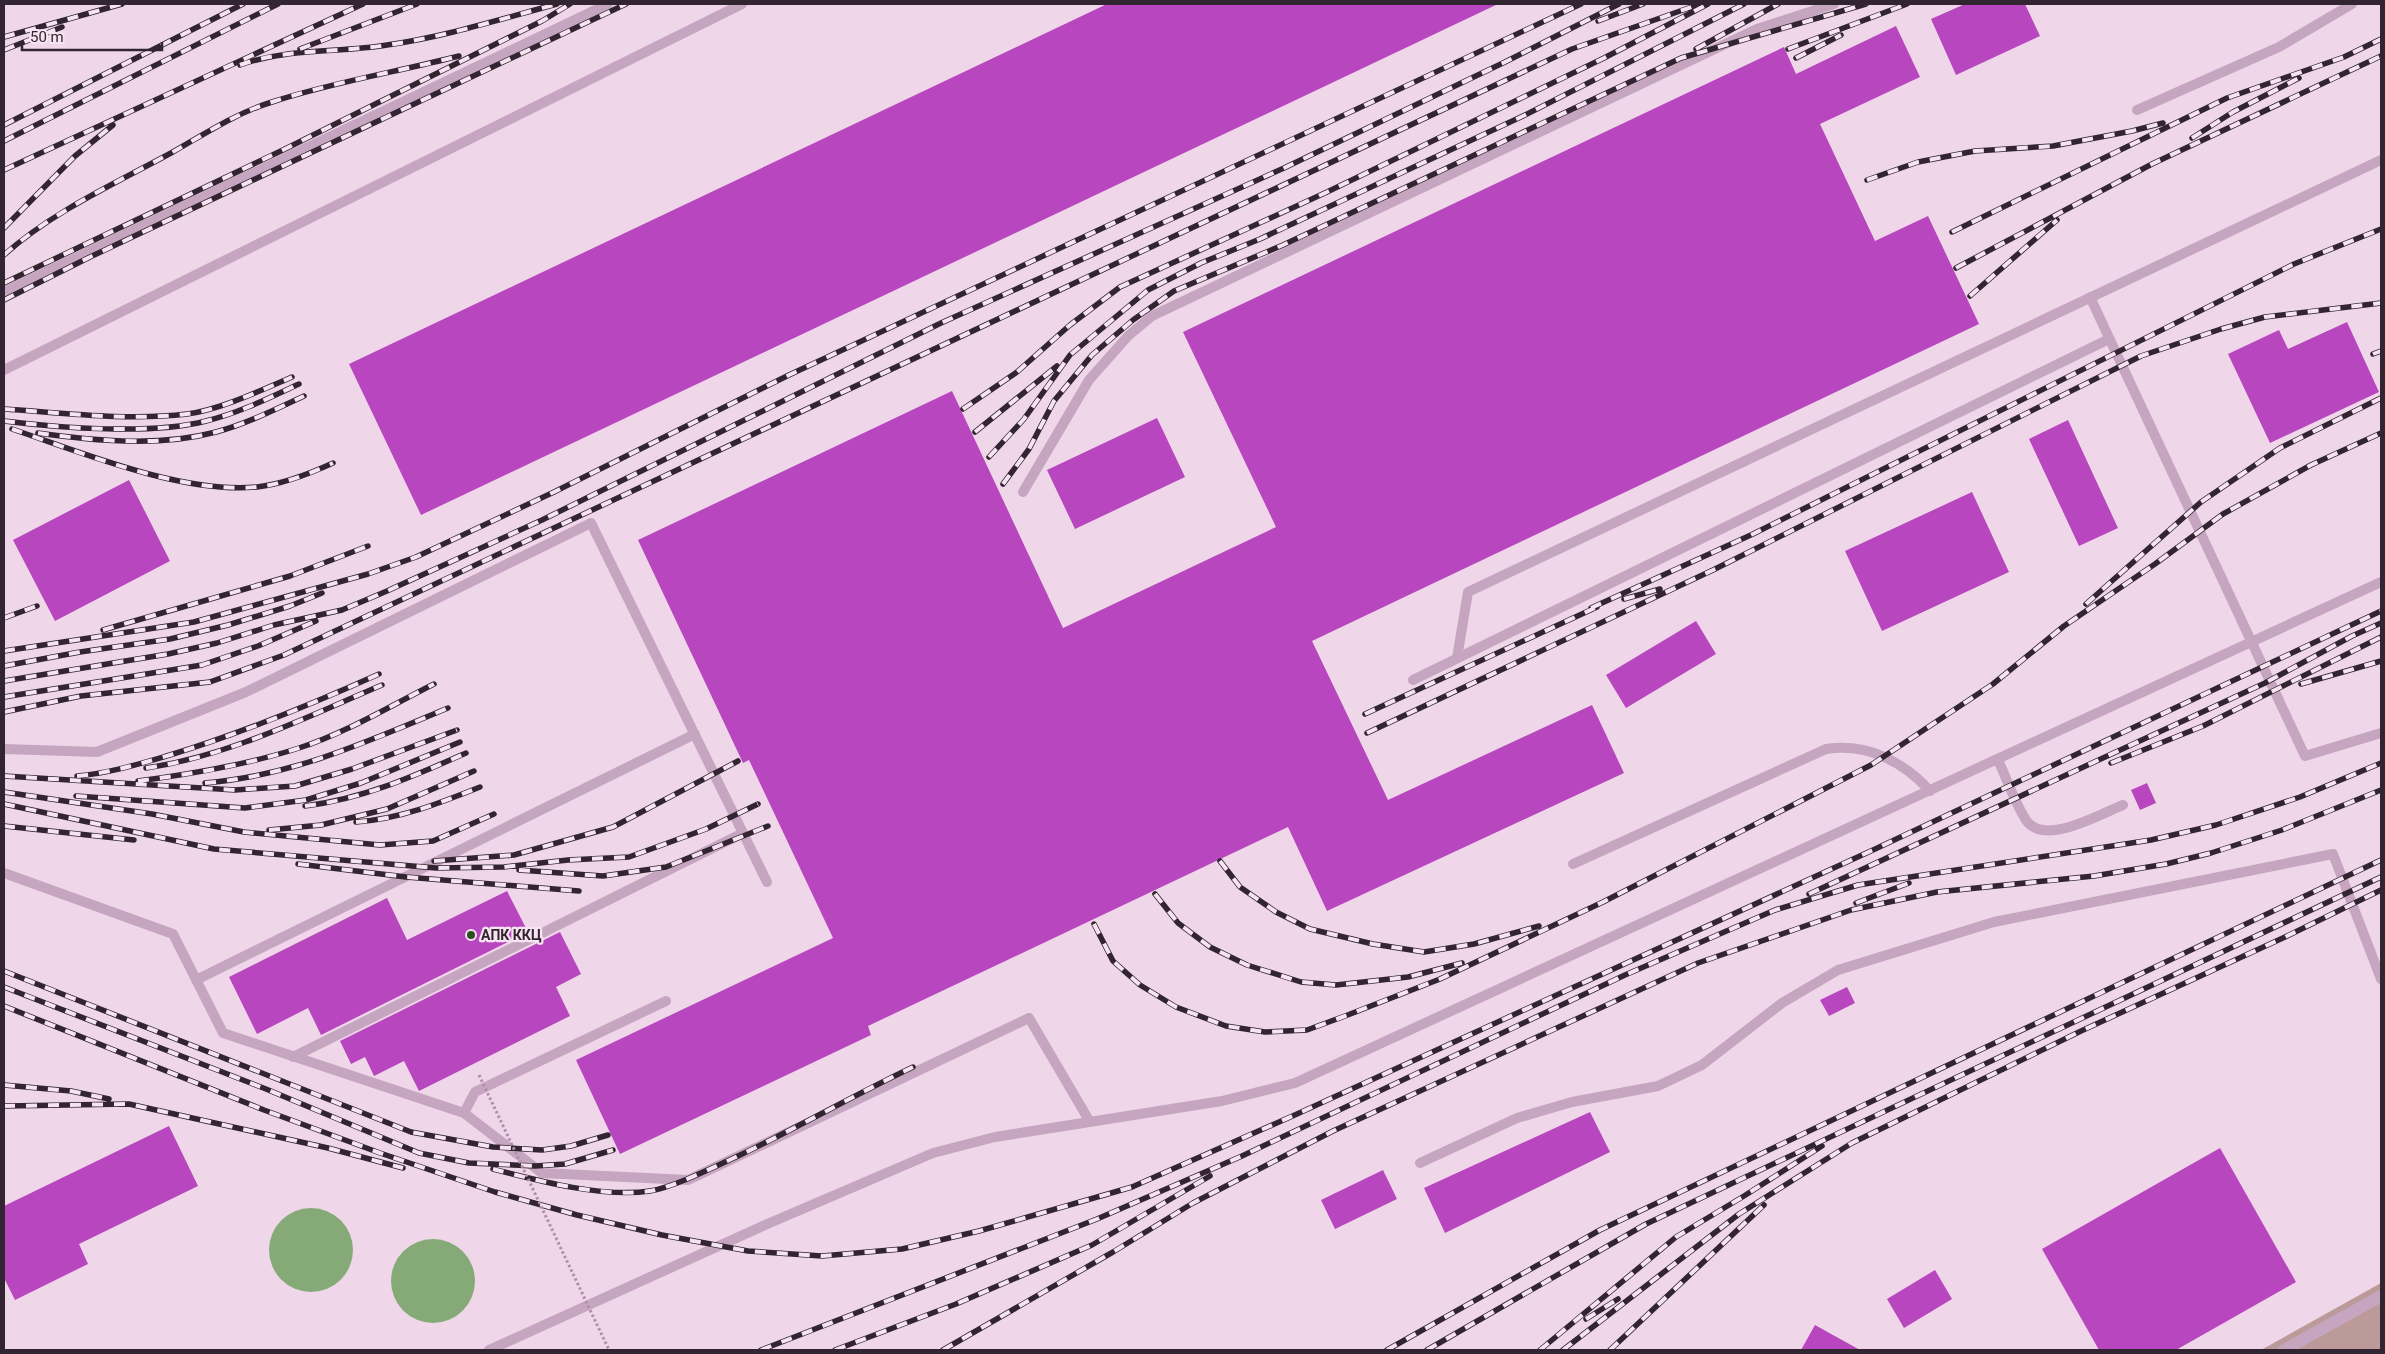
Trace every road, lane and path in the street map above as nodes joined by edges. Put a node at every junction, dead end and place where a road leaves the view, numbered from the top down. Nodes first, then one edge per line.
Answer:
1 (608, 4) edge
2 (742, 4) edge
3 (1834, 4) edge
4 (2352, 4) edge
5 (2137, 110) dead end
6 (2381, 160) edge
7 (4, 292) edge
8 (2090, 298) junction
9 (2109, 339) junction
10 (4, 370) edge
11 (1023, 492) dead end
12 (2381, 582) edge
13 (2252, 643) junction
14 (1457, 658) junction
15 (1413, 680) dead end
16 (2381, 732) edge
17 (695, 734) junction
18 (4, 749) edge
19 (1998, 760) junction
20 (1930, 791) junction
21 (2123, 805) dead end
22 (743, 833) junction
23 (1573, 864) dead end
24 (4, 873) edge
25 (767, 882) dead end
26 (2381, 979) edge
27 (196, 980) junction
28 (666, 1001) dead end
29 (293, 1056) junction
30 (479, 1075) dead end
31 (464, 1113) junction
32 (1090, 1122) junction
33 (1420, 1163) dead end
34 (2381, 1296) edge
35 (488, 1350) edge
36 (609, 1350) edge
37 (2284, 1350) edge

1 - 7 lane
2 - 10 lane
3 - 11 lane
4 - 5 lane
6 - 8 lane
8 - 9 lane
8 - 14 lane
9 - 13 lane
9 - 14 lane
12 - 13 lane
13 - 16 lane
13 - 19 lane
14 - 15 lane
17 - 18 lane
17 - 22 lane
17 - 27 lane
19 - 20 lane
19 - 21 lane
20 - 23 lane
20 - 32 lane
22 - 25 lane
22 - 29 lane
24 - 27 lane
26 - 33 lane
27 - 29 lane
28 - 31 lane
29 - 31 lane
30 - 36 path, bridge
31 - 32 lane
32 - 35 lane
34 - 37 street

